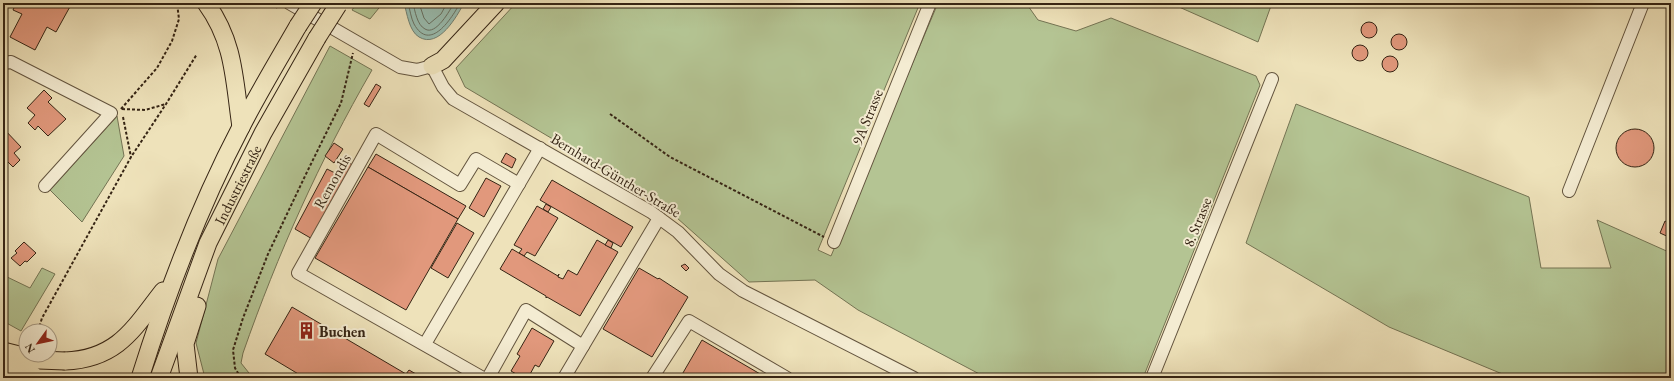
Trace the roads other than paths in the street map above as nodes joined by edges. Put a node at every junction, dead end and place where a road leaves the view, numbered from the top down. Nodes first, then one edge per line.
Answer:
1 (206, 3) edge
2 (289, 3) edge
3 (313, 3) edge
4 (496, 3) edge
5 (930, 3) edge
6 (1643, 3) edge
7 (338, 4) edge
8 (3, 63) edge
9 (432, 66) junction
10 (1272, 78) dead end
11 (241, 127) junction
12 (540, 148) junction
13 (520, 184) junction
14 (45, 186) dead end
15 (1569, 191) dead end
16 (659, 218) junction
17 (834, 242) road end
18 (201, 261) junction
19 (173, 278) junction
20 (425, 344) junction
21 (583, 346) junction
22 (3, 351) edge
23 (3, 364) edge
24 (900, 375) edge
25 (36, 377) edge
26 (140, 378) edge
27 (159, 378) edge
28 (189, 378) edge
29 (483, 378) edge
30 (488, 378) edge
31 (564, 378) edge
32 (652, 378) edge
33 (786, 378) edge
34 (914, 378) edge
35 (1152, 378) edge

1 - 11 highway
2 - 9 street
3 - 11 highway, Industriestraße, bridge
4 - 9 highway
5 - 17 street, 9A Strasse
6 - 15 street
7 - 18 highway, Industriestraße, bridge
8 - 14 street
9 - 12 street, Bernhard-Günther-Straße
10 - 35 street, 8. Strasse
11 - 19 highway, Industriestraße
12 - 13 street
12 - 16 street, Bernhard-Günther-Straße
13 - 20 street
13 - 20 street, Remondis
16 - 21 street
16 - 24 street, Bernhard-Günther-Straße
18 - 27 highway, Industriestraße
18 - 28 highway
19 - 22 highway, bridge
19 - 26 highway, Industriestraße
20 - 29 street, Remondis
21 - 30 street
21 - 31 street
23 - 25 highway, bridge
24 - 34 street, Bernhard-Günther-Straße
32 - 33 street

